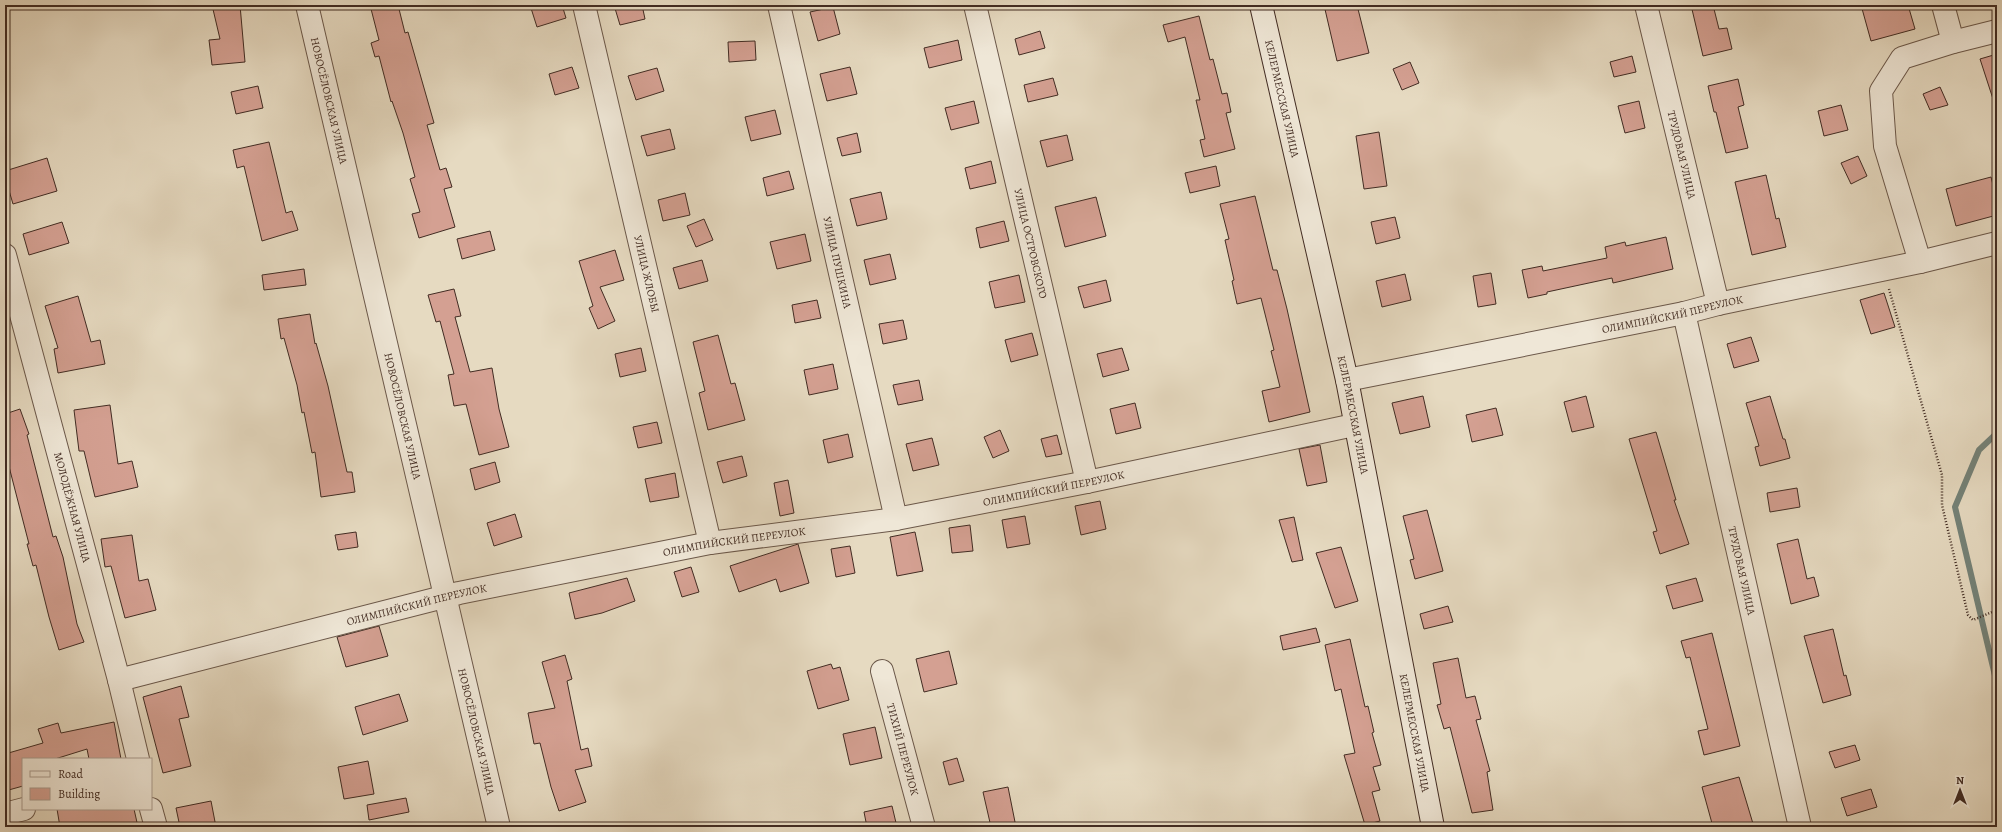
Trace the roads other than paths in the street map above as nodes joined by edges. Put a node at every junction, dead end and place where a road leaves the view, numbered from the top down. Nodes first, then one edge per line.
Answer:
1 (307, 5) edge
2 (584, 5) edge
3 (779, 5) edge
4 (975, 5) edge
5 (1262, 5) edge
6 (1646, 5) edge
7 (1944, 5) edge
8 (1997, 31) edge
9 (1953, 42) junction
10 (1997, 243) edge
11 (5, 255) edge
12 (1920, 262) junction
13 (9, 283) edge
14 (1718, 304) junction
15 (1684, 313) junction
16 (1347, 380) junction
17 (1354, 425) junction
18 (1087, 482) junction
19 (896, 519) junction
20 (710, 543) junction
21 (446, 595) junction
22 (882, 671) dead end
23 (119, 680) junction
24 (138, 758) edge
25 (22, 810) edge
26 (151, 810) edge
27 (5, 814) edge
28 (156, 827) edge
29 (499, 827) edge
30 (924, 827) edge
31 (1433, 827) edge
32 (1800, 827) edge

1 - 21 street, НОВОСЁЛОВСКАЯ УЛИЦА
2 - 20 street, УЛИЦА ЖЛОБЫ
3 - 19 street, УЛИЦА ПУШКИНА
4 - 18 street, УЛИЦА ОСТРОВСКОГО
5 - 16 street, КЕЛЕРМЕССКАЯ УЛИЦА
6 - 14 street, ТРУДОВАЯ УЛИЦА
7 - 9 street
8 - 9 street
9 - 12 street
10 - 12 street, ОЛИМПИЙСКИЙ ПЕРЕУЛОК
11 - 13 street, МОЛОДЁЖНАЯ УЛИЦА
12 - 14 street, ОЛИМПИЙСКИЙ ПЕРЕУЛОК
13 - 23 street, МОЛОДЁЖНАЯ УЛИЦА
14 - 15 street, ОЛИМПИЙСКИЙ ПЕРЕУЛОК
15 - 16 street, ОЛИМПИЙСКИЙ ПЕРЕУЛОК
15 - 32 street, ТРУДОВАЯ УЛИЦА
16 - 17 street, КЕЛЕРМЕССКАЯ УЛИЦА
17 - 18 street, ОЛИМПИЙСКИЙ ПЕРЕУЛОК
17 - 31 street, КЕЛЕРМЕССКАЯ УЛИЦА
18 - 19 street, ОЛИМПИЙСКИЙ ПЕРЕУЛОК
19 - 20 street, ОЛИМПИЙСКИЙ ПЕРЕУЛОК
20 - 21 street, ОЛИМПИЙСКИЙ ПЕРЕУЛОК
21 - 23 street, ОЛИМПИЙСКИЙ ПЕРЕУЛОК
21 - 29 street, НОВОСЁЛОВСКАЯ УЛИЦА
22 - 30 street, ТИХИЙ ПЕРЕУЛОК
23 - 24 street, МОЛОДЁЖНАЯ УЛИЦА
25 - 27 street
26 - 28 street

